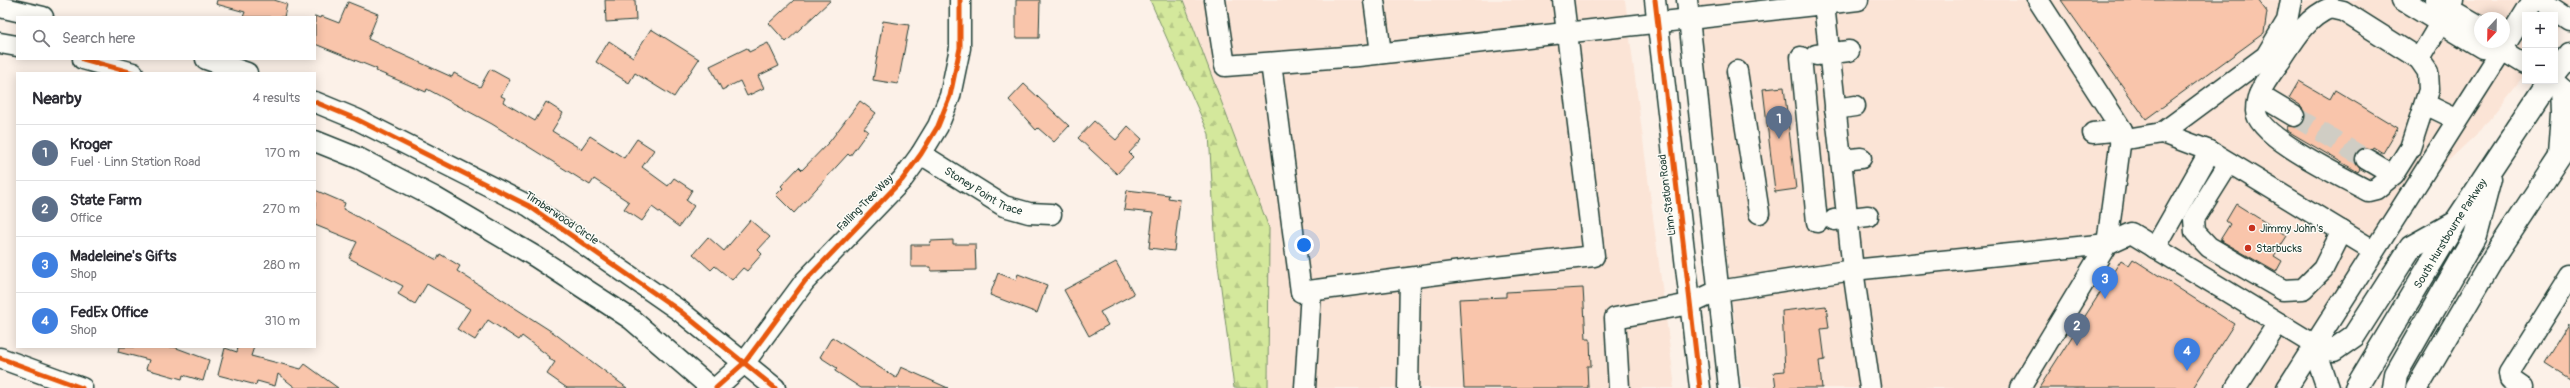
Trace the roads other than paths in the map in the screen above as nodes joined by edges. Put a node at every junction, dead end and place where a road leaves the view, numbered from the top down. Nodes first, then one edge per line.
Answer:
1 (960, 0) edge
2 (1215, 0) edge
3 (1374, 0) edge
4 (1563, 0) edge
5 (1655, 0) edge
6 (1858, 0) edge
7 (2038, 0) edge
8 (2291, 0) edge
9 (2402, 0) edge
10 (2534, 0) edge
11 (2540, 0) edge
12 (1823, 2) edge
13 (1773, 5) edge
14 (0, 7) edge
15 (1688, 9) edge
16 (2444, 12) edge
17 (39, 16) edge
18 (2570, 20) edge
19 (1658, 24) junction
20 (2474, 24) edge
21 (2510, 32) edge
22 (1567, 33) junction
23 (2474, 40) edge
24 (0, 43) edge
25 (16, 46) edge
26 (2498, 48) edge
27 (2502, 48) edge
28 (1849, 51) dead end
29 (1381, 53) junction
30 (2570, 53) edge
31 (1815, 55) junction
32 (2419, 58) junction
33 (86, 60) edge
34 (209, 60) edge
35 (2522, 62) edge
36 (1271, 64) junction
37 (2558, 68) edge
38 (1737, 71) dead end
39 (128, 72) edge
40 (244, 72) edge
41 (2546, 84) edge
42 (2555, 84) edge
43 (2259, 95) junction
44 (316, 102) edge
45 (2425, 104) junction
46 (1855, 106) dead end
47 (1835, 110) junction
48 (2294, 116) tunnel mouth
49 (2456, 119) junction
50 (2093, 133) dead end
51 (2162, 133) junction
52 (2121, 135) junction
53 (316, 141) edge
54 (2210, 151) junction
55 (2567, 153) edge
56 (921, 154) junction
57 (1861, 158) dead end
58 (2366, 159) tunnel mouth
59 (2496, 159) junction
60 (1841, 160) junction
61 (2229, 163) junction
62 (2393, 174) junction
63 (1760, 213) dead end
64 (1051, 214) dead end
65 (1868, 216) dead end
66 (1833, 220) junction
67 (2455, 223) junction
68 (2342, 231) junction
69 (2107, 244) junction
70 (2155, 248) junction
71 (2373, 250) junction
72 (1853, 270) junction
73 (2570, 276) edge
74 (1410, 278) junction
75 (1311, 291) junction
76 (1718, 291) junction
77 (1690, 304) junction
78 (2278, 323) junction
79 (2313, 344) junction
80 (0, 358) edge
81 (745, 362) junction
82 (82, 388) edge
83 (711, 388) edge
84 (716, 388) edge
85 (775, 388) edge
86 (1305, 388) edge
87 (1408, 388) edge
88 (1619, 388) edge
89 (1700, 388) edge
90 (1729, 388) edge
91 (1870, 388) edge
92 (2020, 388) edge
93 (2236, 388) edge
94 (2287, 388) edge
95 (2328, 388) edge
96 (2356, 388) edge
97 (2394, 388) edge
98 (2417, 388) edge
99 (2523, 388) edge

1 - 56 street, Falling Tree Way
2 - 36 street
3 - 29 street
4 - 22 street
5 - 19 street, Linn Station Road
6 - 12 street
7 - 52 street
8 - 51 street
9 - 16 street
10 - 21 street
11 - 18 street
12 - 13 street
12 - 31 street
13 - 15 street
14 - 17 street
15 - 19 street
15 - 76 street
16 - 20 street
16 - 23 street
16 - 32 street
19 - 22 street
19 - 77 street, Linn Station Road
22 - 29 street
22 - 74 street
24 - 25 street
26 - 49 street
27 - 35 street
28 - 31 street
29 - 36 street
30 - 37 main road
31 - 47 street
31 - 66 street
32 - 43 street
32 - 45 street
33 - 39 street
34 - 40 street
36 - 75 street
38 - 63 street
41 - 59 main road, South Hurstbourne Parkway
42 - 55 main road
43 - 48 street
43 - 62 street
44 - 81 street, Timberwood Circle
45 - 49 street
45 - 62 street
46 - 47 street
47 - 60 street
49 - 71 street
50 - 52 street
51 - 52 street
51 - 54 street
52 - 69 street
53 - 83 street
54 - 61 street
54 - 70 street
55 - 98 main road
56 - 64 street, Stoney Point Trace
56 - 81 street, Falling Tree Way
57 - 60 street
58 - 62 street
59 - 67 main road, South Hurstbourne Parkway
59 - 97 main road
60 - 66 street
61 - 68 street
61 - 68 street
65 - 66 street
66 - 72 street
67 - 79 main road
67 - 96 main road, South Hurstbourne Parkway
68 - 71 street
69 - 70 street
69 - 72 street
69 - 92 street
70 - 78 street
71 - 79 street
72 - 76 street
72 - 91 street
73 - 99 street
74 - 75 street
74 - 87 street
75 - 86 street
76 - 77 street
76 - 90 street
77 - 88 street
77 - 89 street, Linn Station Road
78 - 79 street
78 - 93 street
79 - 94 street
79 - 95 main road
80 - 82 street
81 - 84 street, Falling Tree Way
81 - 85 street, Timberwood Circle

